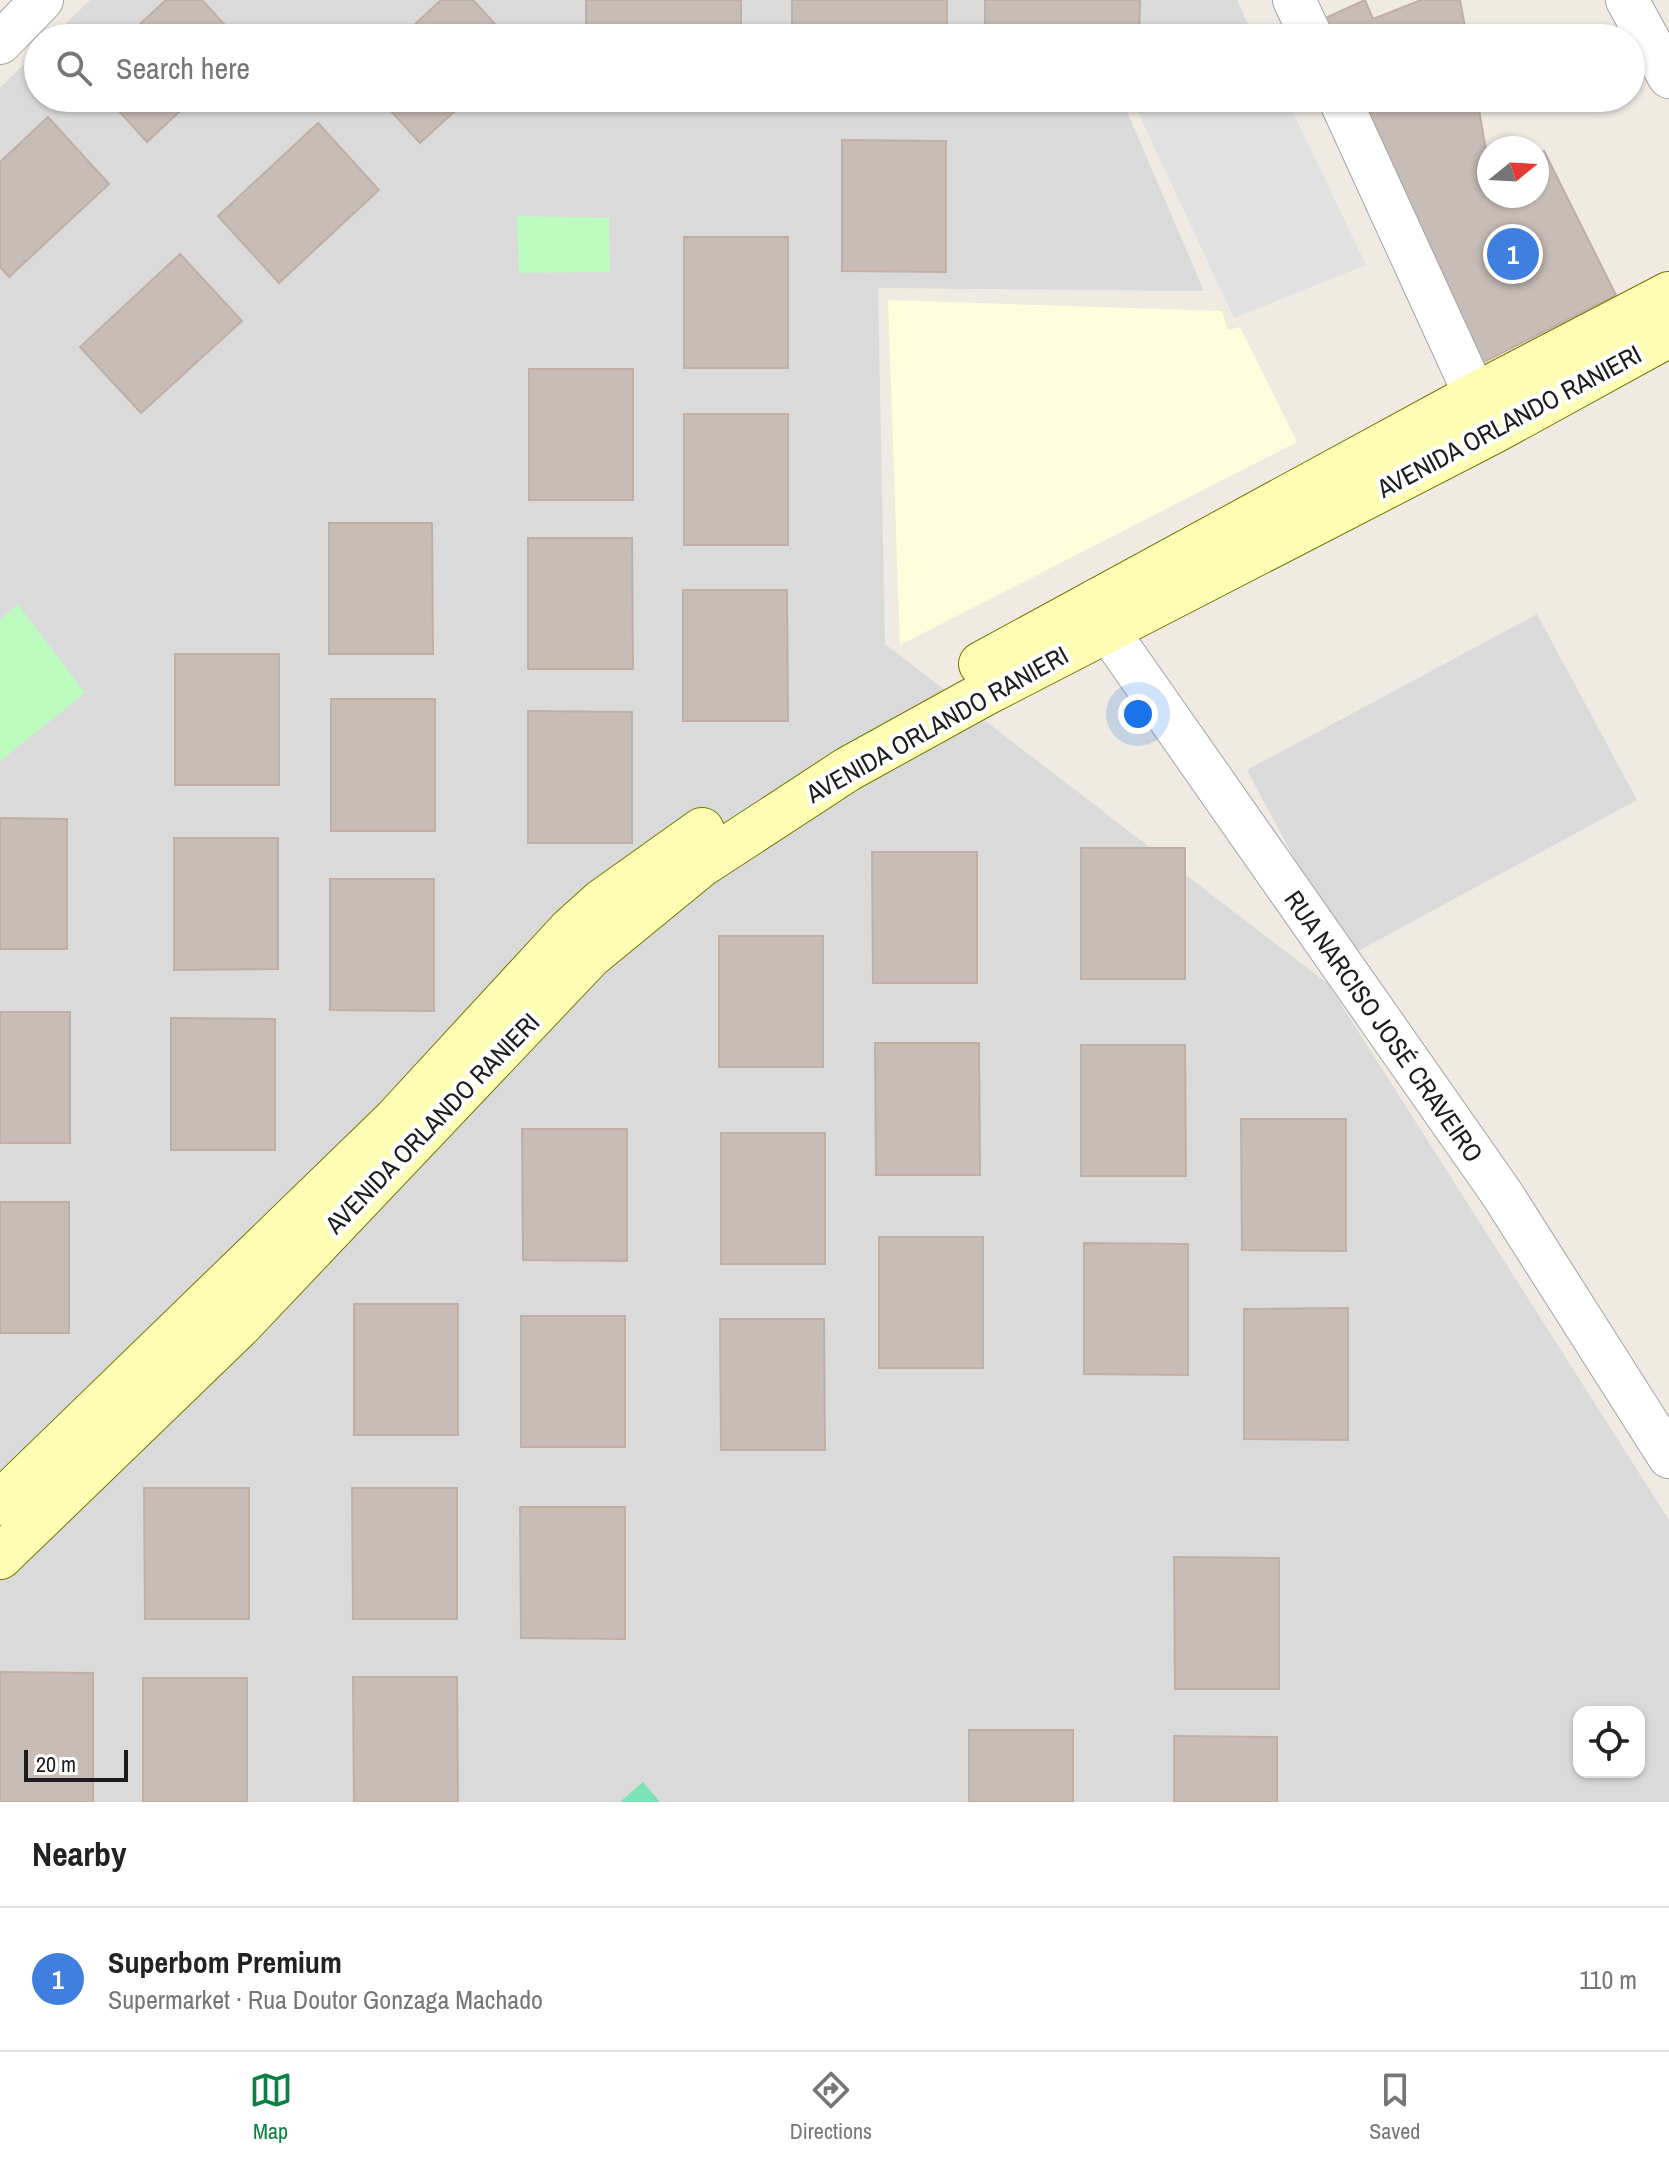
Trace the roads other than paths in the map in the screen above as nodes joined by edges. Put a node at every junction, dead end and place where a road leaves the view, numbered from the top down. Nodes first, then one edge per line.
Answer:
1 (42, 0) edge
2 (1294, 0) edge
3 (1627, 0) edge
4 (1305, 24) edge
5 (1640, 24) edge
6 (1645, 33) edge
7 (0, 43) edge
8 (1669, 77) edge
9 (1345, 112) edge
10 (1669, 294) edge
11 (1669, 335) edge
12 (1484, 413) junction
13 (1102, 615) junction
14 (1669, 1457) edge
15 (0, 1503) edge
16 (0, 1557) edge

1 - 7 street
2 - 4 street
3 - 5 street
6 - 8 street
9 - 12 street
10 - 12 main road, AVENIDA ORLANDO RANIERI
11 - 12 main road, AVENIDA ORLANDO RANIERI
12 - 13 main road, AVENIDA ORLANDO RANIERI
13 - 14 street, RUA NARCISO JOSÉ CRAVEIRO
13 - 15 main road, AVENIDA ORLANDO RANIERI
13 - 16 main road, AVENIDA ORLANDO RANIERI

